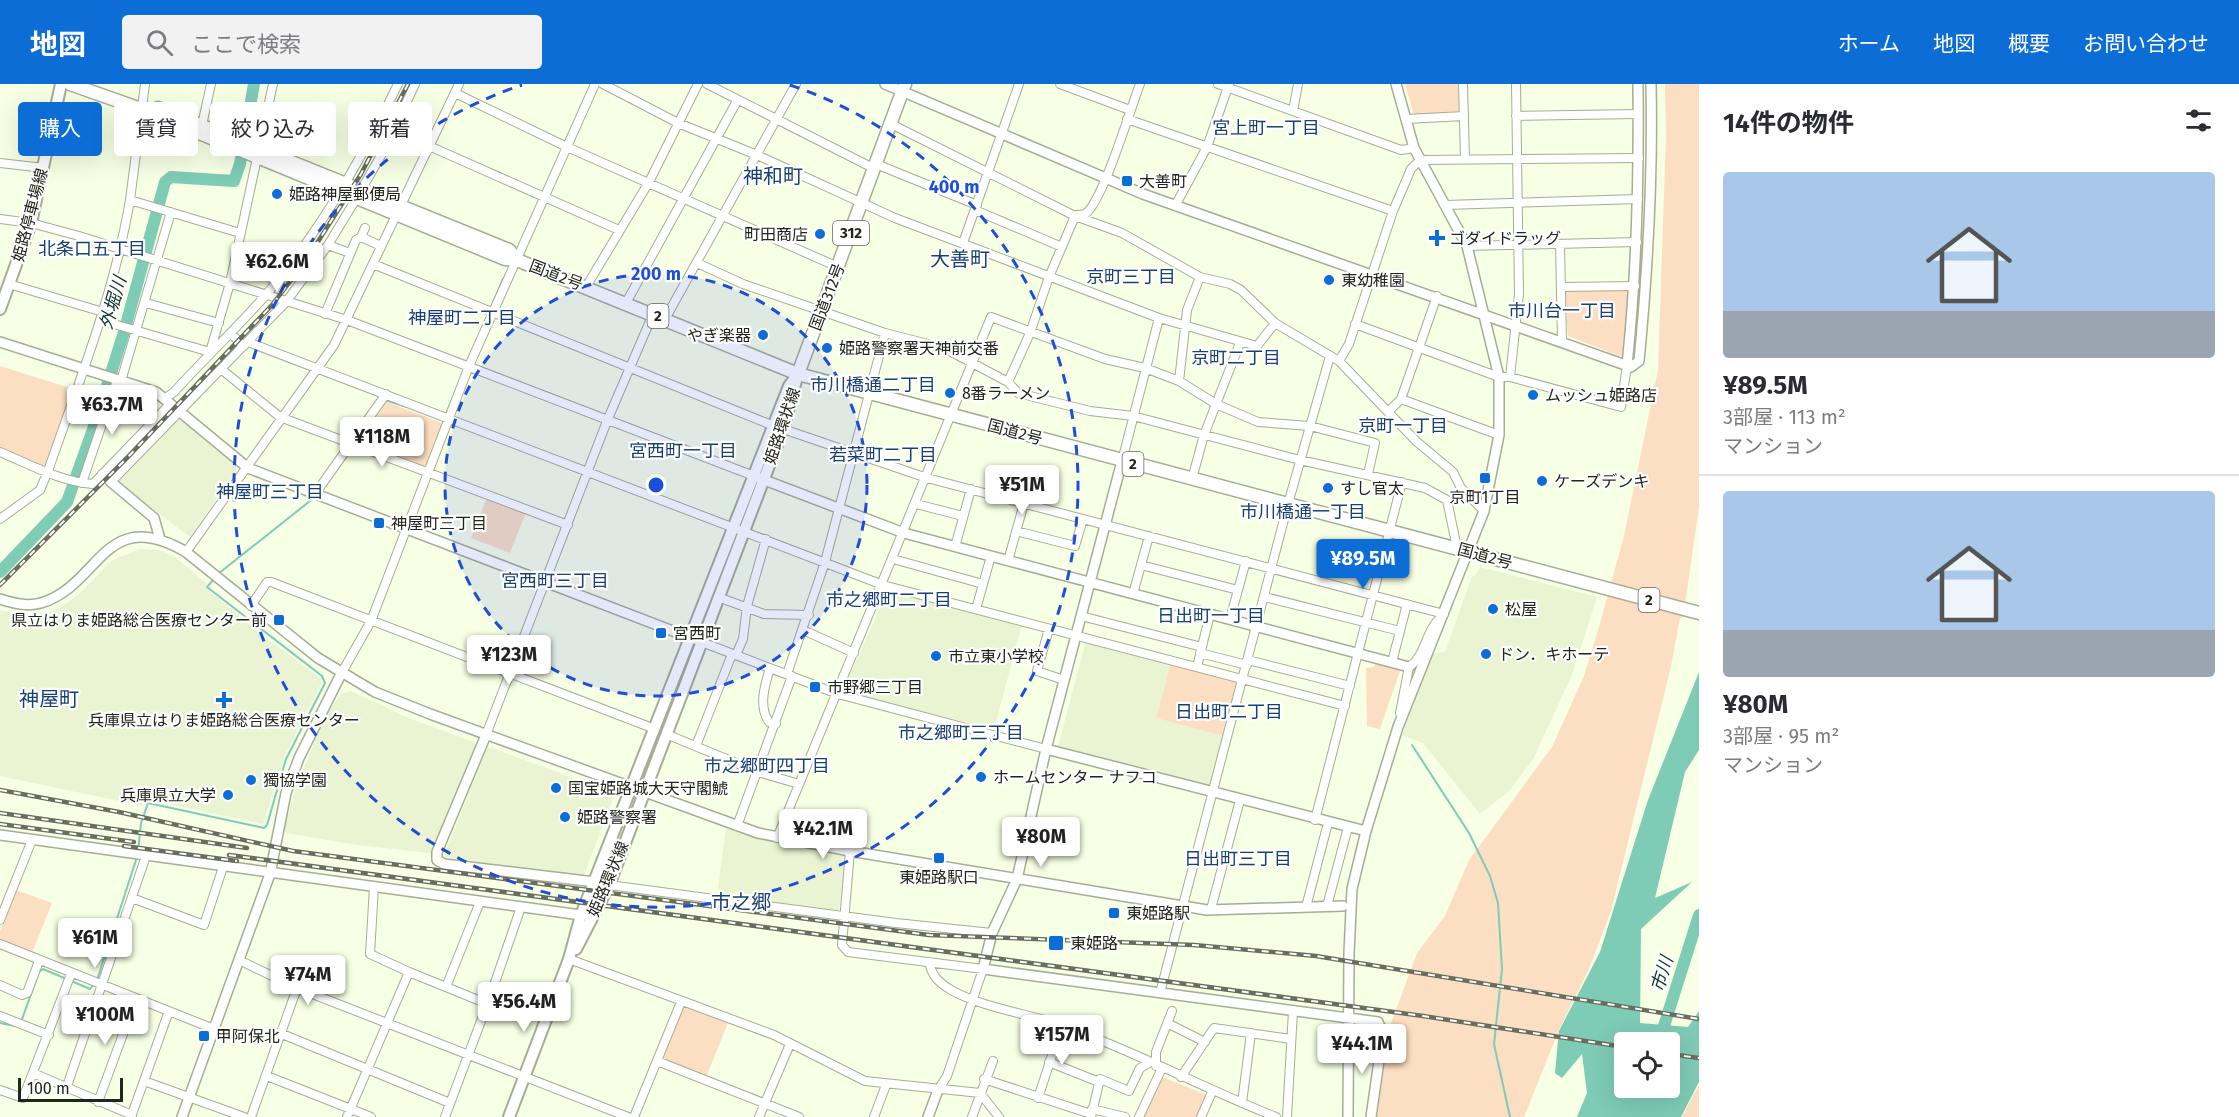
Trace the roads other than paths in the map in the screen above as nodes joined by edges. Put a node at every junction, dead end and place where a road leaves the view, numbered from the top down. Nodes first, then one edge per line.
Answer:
1 (61, 84) edge
2 (70, 84) edge
3 (92, 84) edge
4 (145, 84) edge
5 (211, 84) edge
6 (273, 84) edge
7 (398, 84) edge
8 (416, 84) edge
9 (459, 84) edge
10 (595, 84) edge
11 (603, 84) edge
12 (698, 84) edge
13 (707, 84) edge
14 (796, 84) edge
15 (885, 84) edge
16 (1019, 84) edge
17 (1060, 84) edge
18 (1140, 84) edge
19 (1218, 84) edge
20 (1298, 84) edge
21 (1396, 84) edge
22 (1463, 84) edge
23 (1515, 84) edge
24 (1638, 84) edge
25 (1651, 84) edge
26 (1228, 86) edge
27 (904, 88) edge
28 (455, 93) junction
29 (737, 100) junction
30 (132, 102) edge
31 (135, 102) edge
32 (142, 102) edge
33 (269, 102) edge
34 (1130, 110) junction
35 (1293, 111) junction
36 (1638, 114) junction
37 (1464, 116) junction
38 (1516, 116) junction
39 (1406, 118) junction
40 (1127, 119) junction
41 (776, 121) junction
42 (678, 123) junction
43 (198, 124) edge
44 (891, 124) junction
45 (202, 125) junction
46 (210, 129) edge
47 (1002, 135) junction
48 (716, 139) junction
49 (432, 140) edge
50 (432, 147) edge
51 (567, 147) junction
52 (1207, 147) junction
53 (1414, 148) junction
54 (757, 155) junction
55 (136, 156) edge
56 (257, 156) edge
57 (265, 156) edge
58 (424, 156) edge
59 (1639, 158) junction
60 (1465, 159) junction
61 (1517, 159) junction
62 (1420, 160) junction
63 (0, 163) edge
64 (875, 167) junction
65 (44, 168) junction
66 (987, 174) junction
67 (1106, 180) junction
68 (649, 182) junction
69 (342, 188) junction
70 (358, 195) junction
71 (545, 196) junction
72 (684, 197) junction
73 (1638, 199) junction
74 (130, 200) junction
75 (1518, 201) junction
76 (863, 203) junction
77 (1445, 205) junction
78 (1175, 206) junction
79 (976, 207) junction
80 (398, 211) junction
81 (1393, 211) junction
82 (171, 212) junction
83 (724, 215) junction
84 (1075, 216) junction
85 (0, 219) edge
86 (31, 223) junction
87 (365, 228) dead end
88 (619, 230) junction
89 (240, 233) junction
90 (361, 237) junction
91 (1637, 242) junction
92 (963, 243) junction
93 (328, 244) junction
94 (1560, 245) junction
95 (381, 246) junction
96 (1062, 246) junction
97 (1467, 246) junction
98 (1519, 246) junction
99 (121, 251) junction
100 (350, 253) junction
101 (149, 258) junction
102 (517, 260) junction
103 (697, 263) junction
104 (373, 264) junction
105 (838, 267) junction
106 (1373, 276) junction
107 (1049, 277) junction
108 (1200, 277) junction
109 (230, 283) junction
110 (9, 284) junction
111 (1635, 286) junction
112 (586, 287) junction
113 (1561, 287) junction
114 (265, 296) junction
115 (1437, 296) junction
116 (286, 302) junction
117 (146, 303) junction
118 (626, 303) junction
119 (0, 309) edge
120 (822, 311) junction
121 (494, 312) junction
122 (1484, 313) junction
123 (325, 314) junction
124 (653, 314) junction
125 (102, 316) junction
126 (1159, 318) junction
127 (665, 319) junction
128 (347, 320) junction
129 (219, 322) junction
130 (1275, 323) junction
131 (1355, 324) junction
132 (1185, 326) junction
133 (1518, 326) junction
134 (138, 332) junction
135 (230, 333) junction
136 (885, 333) junction
137 (1030, 333) junction
138 (0, 342) edge
139 (1562, 342) junction
140 (1240, 343) junction
141 (246, 344) junction
142 (1419, 346) junction
143 (210, 352) junction
144 (1330, 356) junction
145 (1339, 361) junction
146 (971, 364) junction
147 (1626, 365) junction
148 (470, 366) junction
149 (1145, 368) junction
150 (83, 369) junction
151 (221, 369) junction
152 (318, 369) junction
153 (630, 369) junction
154 (798, 374) junction
155 (1499, 377) junction
156 (1510, 377) junction
157 (119, 381) junction
158 (1179, 381) junction
159 (1008, 382) junction
160 (867, 393) junction
161 (386, 394) junction
162 (1401, 399) junction
163 (166, 402) junction
164 (1216, 404) junction
165 (1389, 411) junction
166 (179, 413) junction
167 (950, 415) junction
168 (1133, 416) junction
169 (284, 418) junction
170 (450, 418) junction
171 (606, 421) junction
172 (1310, 426) junction
173 (779, 428) junction
174 (1204, 435) junction
175 (1498, 435) junction
176 (352, 442) junction
177 (0, 452) edge
178 (852, 452) junction
179 (1300, 460) junction
180 (1122, 461) junction
181 (248, 468) junction
182 (48, 471) junction
183 (429, 472) junction
184 (587, 472) junction
185 (102, 474) junction
186 (1368, 474) junction
187 (758, 478) junction
188 (927, 478) junction
189 (1192, 479) junction
190 (111, 482) junction
191 (1402, 482) junction
192 (82, 483) junction
193 (971, 489) junction
194 (315, 494) junction
195 (1024, 503) junction
196 (916, 504) junction
197 (1288, 504) junction
198 (837, 508) junction
199 (1484, 510) junction
200 (963, 516) junction
201 (0, 519) edge
202 (1083, 519) junction
203 (1104, 524) junction
204 (568, 525) junction
205 (406, 528) junction
206 (739, 529) junction
207 (1016, 531) junction
208 (1390, 532) junction
209 (904, 533) junction
210 (1149, 536) junction
211 (160, 539) junction
212 (766, 539) junction
213 (955, 547) junction
214 (1463, 550) junction
215 (186, 552) junction
216 (992, 556) junction
217 (893, 559) junction
218 (1008, 561) junction
219 (1246, 561) junction
220 (825, 562) junction
221 (1141, 565) junction
222 (1272, 568) junction
223 (545, 582) junction
224 (1089, 582) junction
225 (983, 584) junction
226 (883, 585) junction
227 (1238, 590) junction
228 (1133, 594) junction
229 (1374, 596) junction
230 (718, 597) junction
231 (1264, 597) junction
232 (0, 599) edge
233 (1407, 604) junction
234 (251, 606) junction
235 (747, 606) junction
236 (976, 609) junction
237 (1699, 613) edge
238 (1210, 614) junction
239 (1444, 614) junction
240 (809, 615) junction
241 (1081, 616) junction
242 (1230, 619) junction
243 (371, 621) junction
244 (1367, 623) junction
245 (1257, 626) junction
246 (1049, 629) junction
247 (804, 630) junction
248 (1400, 632) junction
249 (1076, 636) junction
250 (695, 640) junction
251 (1201, 650) junction
252 (854, 653) junction
253 (1359, 653) junction
254 (734, 655) junction
255 (1392, 662) junction
256 (1247, 663) junction
257 (1197, 667) junction
258 (1408, 667) junction
259 (770, 668) junction
260 (511, 673) junction
261 (341, 674) junction
262 (790, 675) junction
263 (1064, 680) junction
264 (1243, 680) junction
265 (1350, 686) junction
266 (838, 694) junction
267 (1345, 706) junction
268 (776, 724) junction
269 (1398, 727) junction
270 (660, 732) junction
271 (486, 735) junction
272 (696, 746) junction
273 (1046, 749) junction
274 (758, 772) junction
275 (799, 784) junction
276 (632, 786) junction
277 (643, 790) junction
278 (1213, 793) junction
279 (1240, 800) junction
280 (1315, 820) junction
281 (1328, 823) junction
282 (737, 826) junction
283 (1348, 827) junction
284 (1366, 831) junction
285 (0, 835) edge
286 (777, 838) junction
287 (32, 840) junction
288 (850, 851) junction
289 (146, 856) junction
290 (223, 867) junction
291 (270, 874) junction
292 (1017, 879) junction
293 (595, 882) junction
294 (609, 885) junction
295 (374, 887) junction
296 (132, 898) junction
297 (480, 902) junction
298 (1183, 906) junction
299 (1327, 906) junction
300 (1343, 906) dead end
301 (521, 907) junction
302 (1305, 907) junction
303 (1210, 909) junction
304 (581, 915) junction
305 (842, 916) junction
306 (593, 917) junction
307 (0, 920) edge
308 (992, 933) junction
309 (0, 944) edge
310 (569, 959) junction
311 (239, 960) junction
312 (39, 961) junction
313 (929, 962) junction
314 (983, 969) junction
315 (409, 972) junction
316 (70, 978) junction
317 (0, 985) edge
318 (103, 986) junction
319 (446, 987) junction
320 (297, 988) junction
321 (1160, 993) junction
322 (490, 997) junction
323 (974, 998) junction
324 (136, 999) junction
325 (681, 1002) junction
326 (169, 1011) junction
327 (1172, 1011) dead end
328 (1293, 1011) junction
329 (0, 1017) edge
330 (1348, 1018) junction
331 (389, 1023) junction
332 (1169, 1024) junction
333 (1062, 1025) junction
334 (214, 1029) junction
335 (1251, 1033) junction
336 (282, 1034) junction
337 (49, 1035) junction
338 (1292, 1039) junction
339 (1205, 1042) junction
340 (790, 1044) junction
341 (470, 1053) junction
342 (657, 1061) junction
343 (993, 1061) dead end
344 (1049, 1062) junction
345 (1155, 1066) junction
346 (367, 1069) junction
347 (33, 1073) junction
348 (523, 1075) junction
349 (267, 1076) junction
350 (1181, 1077) junction
351 (984, 1079) junction
352 (144, 1081) junction
353 (1099, 1082) junction
354 (886, 1085) junction
355 (66, 1089) junction
356 (0, 1090) edge
357 (938, 1090) junction
358 (1212, 1092) junction
359 (980, 1093) junction
360 (189, 1097) junction
361 (1038, 1098) junction
362 (98, 1102) junction
363 (450, 1103) junction
364 (1242, 1103) junction
365 (765, 1104) junction
366 (350, 1108) junction
367 (1092, 1113) edge
368 (235, 1115) edge
369 (132, 1116) edge
370 (182, 1117) edge
371 (244, 1117) edge
372 (252, 1117) edge
373 (347, 1117) edge
374 (371, 1117) edge
375 (445, 1117) edge
376 (509, 1117) edge
377 (628, 1117) edge
378 (634, 1117) edge
379 (759, 1117) edge
380 (799, 1117) edge
381 (874, 1117) edge
382 (928, 1117) edge
383 (972, 1117) edge
384 (999, 1117) edge
385 (1125, 1117) edge
386 (1139, 1117) edge
387 (1201, 1117) edge
388 (1276, 1117) edge
389 (1287, 1117) edge
390 (1348, 1117) edge
391 (1371, 1117) edge

1 - 65 main road, 姫路停車場線
2 - 30 highway, 国道2号 / 2
3 - 31 highway, 国道2号 / 2
4 - 32 street
5 - 45 street
6 - 33 street
7 - 69 street
8 - 70 street
9 - 28 street
10 - 51 street
11 - 42 street
12 - 42 street
13 - 29 street
14 - 41 street
15 - 27 street
16 - 47 street
17 - 34 street
18 - 34 street
19 - 26 street
20 - 35 street
21 - 39 street
22 - 37 street
23 - 38 street
24 - 36 street
25 - 147 street
26 - 35 street
26 - 52 street
27 - 44 highway, 国道312号 / 312
27 - 47 street
28 - 49 street
28 - 51 street
29 - 41 street
29 - 48 street
34 - 40 street
35 - 53 street
36 - 38 street
36 - 59 street
37 - 39 street
37 - 60 street
38 - 61 street
39 - 53 street
40 - 52 street
40 - 67 street
41 - 54 street
41 - 64 street
42 - 48 street
42 - 68 street
43 - 45 highway, 国道2号 / 2
44 - 64 highway, 国道312号 / 312
44 - 66 street
45 - 46 highway, 国道2号 / 2
47 - 66 street
47 - 67 street
48 - 54 street
48 - 72 street
50 - 71 street
51 - 68 street
51 - 71 street
52 - 78 street
52 - 81 street
53 - 62 street
54 - 76 street
54 - 83 street
55 - 74 street
56 - 89 street
57 - 69 highway, 国道2号 / 2
58 - 80 street
59 - 61 street
59 - 73 street
60 - 61 street
60 - 62 street
61 - 75 street
62 - 77 street
62 - 81 street
63 - 65 street
64 - 76 highway, 国道312号 / 312
64 - 79 street
65 - 86 main road, 姫路停車場線
66 - 79 street
66 - 84 street
67 - 78 street
67 - 84 street
68 - 72 street
68 - 88 street
69 - 70 highway, 国道2号 / 2
69 - 114 street
70 - 80 highway, 国道2号 / 2
70 - 93 street
71 - 88 street
71 - 102 street
72 - 83 street
72 - 118 street
73 - 75 street
73 - 91 street
74 - 82 street
74 - 99 street
75 - 77 street
75 - 98 street
76 - 92 street
76 - 105 highway, 国道312号 / 312
77 - 97 street
78 - 106 street
79 - 92 street
79 - 96 street
80 - 95 street
80 - 102 highway, 国道2号 / 2
81 - 106 street
82 - 89 street
82 - 101 street
83 - 103 street
83 - 105 street
84 - 96 street
84 - 108 street
85 - 86 street
86 - 99 street
86 - 110 main road, 姫路停車場線
87 - 90 street
88 - 112 street
89 - 109 street
90 - 95 street
90 - 100 street
91 - 94 street
91 - 111 street
92 - 107 street
93 - 100 street
93 - 116 street
94 - 98 street
94 - 113 street
95 - 104 street
96 - 107 street
97 - 98 street
97 - 122 street
98 - 133 street
99 - 101 street
99 - 125 street
100 - 123 street
101 - 109 street
101 - 117 street
102 - 112 highway, 国道2号 / 2
102 - 121 street
103 - 120 street
103 - 127 street
104 - 121 street
104 - 128 street
105 - 120 highway, 国道312号 / 312
106 - 115 street
106 - 131 street
107 - 126 street
107 - 137 street
108 - 130 street
108 - 132 street
109 - 114 street
109 - 129 street
110 - 119 main road, 姫路停車場線
110 - 125 street
111 - 113 street
111 - 147 street
112 - 118 highway, 国道2号 / 2
113 - 139 street
114 - 116 street
114 - 135 street
115 - 122 street
115 - 142 street
116 - 123 street
116 - 141 street
117 - 129 street
117 - 134 street
118 - 124 highway, 国道2号 / 2
120 - 136 street
120 - 154 highway, 国道312号 / 312
121 - 148 street
121 - 153 street
122 - 133 street
122 - 155 street
123 - 128 street
124 - 127 highway, 国道2号 / 2
124 - 153 street
125 - 134 street
125 - 150 street
126 - 132 street
126 - 149 street
127 - 154 highway, 国道2号 / 2
128 - 148 street
128 - 152 street
129 - 143 street
130 - 140 street
130 - 144 street
131 - 142 street
131 - 145 street
132 - 140 street
132 - 158 street
133 - 139 street
133 - 156 street
134 - 143 street
134 - 157 street
135 - 141 street
135 - 143 street
136 - 146 street
136 - 160 street
137 - 146 street
137 - 149 street
137 - 159 street
138 - 150 street
139 - 147 street
140 - 164 street
141 - 151 street
141 - 152 street
142 - 155 street
142 - 162 street
143 - 163 street
144 - 145 street
144 - 172 street
145 - 165 street
146 - 159 street
146 - 167 street
147 - 156 street
148 - 170 street
148 - 171 street
149 - 158 street
149 - 168 street
150 - 157 street
150 - 182 street
151 - 166 street
151 - 169 street
152 - 161 street
152 - 169 street
153 - 171 street
153 - 173 street
154 - 160 highway, 国道2号 / 2
154 - 173 main road, 姫路環状線
155 - 156 street
155 - 175 street
157 - 163 street
157 - 192 street
158 - 164 street
159 - 168 street
160 - 167 highway, 国道2号 / 2
160 - 178 street
161 - 170 street
161 - 176 street
162 - 165 street
162 - 175 street
163 - 166 street
163 - 185 street
164 - 172 street
164 - 174 street
165 - 199 street
166 - 181 street
166 - 190 street
167 - 180 highway, 国道2号 / 2
167 - 188 street
168 - 174 street
168 - 180 street
169 - 176 street
169 - 181 street
170 - 183 street
170 - 184 street
171 - 184 street
171 - 187 street
172 - 179 street
172 - 186 street
173 - 178 street
173 - 187 main road, 姫路環状線
174 - 179 street
174 - 189 street
175 - 199 street
176 - 183 street
176 - 194 street
177 - 182 street
178 - 188 street
178 - 198 street
179 - 186 street
179 - 197 street
180 - 189 highway, 国道2号 / 2
180 - 203 street
181 - 194 street
181 - 215 street
182 - 192 street
182 - 201 street
183 - 204 street
183 - 205 street
184 - 204 street
184 - 206 street
185 - 190 street
185 - 192 street
186 - 191 street
187 - 198 street
187 - 206 main road, 姫路環状線
188 - 193 street
188 - 196 street
189 - 197 highway, 国道2号 / 2
190 - 211 street
191 - 208 street
191 - 214 street
193 - 195 street
193 - 200 street
194 - 205 street
195 - 202 street
195 - 207 street
196 - 200 street
196 - 209 street
197 - 208 highway, 国道2号 / 2
197 - 222 street
198 - 209 street
198 - 220 street
199 - 214 street
200 - 213 street
202 - 203 street
202 - 207 street
203 - 210 street
203 - 224 street
204 - 223 street
205 - 223 street
205 - 243 street
206 - 212 street
206 - 230 main road, 姫路環状線
206 - 250 main road, 姫路環状線
207 - 218 street
208 - 214 highway, 国道2号 / 2
208 - 229 street
209 - 213 street
209 - 217 street
210 - 219 street
210 - 221 street
211 - 215 street
211 - 232 street
212 - 220 street
212 - 235 street
213 - 216 street
214 - 237 highway, 国道2号 / 2
214 - 239 street
215 - 234 street
216 - 218 street
216 - 225 street
217 - 225 street
217 - 226 street
218 - 224 street
219 - 222 street
219 - 227 street
220 - 226 street
220 - 240 street
221 - 227 street
221 - 228 street
222 - 229 street
222 - 231 street
223 - 250 street
223 - 260 street
224 - 228 street
224 - 241 street
225 - 236 street
226 - 236 street
226 - 252 street
227 - 242 street
228 - 238 street
229 - 233 street
229 - 244 street
230 - 235 street
230 - 250 main road, 姫路環状線
231 - 244 street
231 - 245 street
233 - 239 street
233 - 248 street
234 - 243 street
234 - 261 street
235 - 240 street
235 - 254 street
236 - 246 street
238 - 242 street
238 - 251 street
239 - 258 street
239 - 269 street
240 - 247 street
241 - 249 street
241 - 251 street
242 - 245 street
243 - 260 street
243 - 261 street
244 - 248 street
244 - 253 street
245 - 253 street
245 - 256 street
246 - 249 street
246 - 263 street
247 - 252 street
247 - 262 street
248 - 255 street
249 - 257 street
249 - 263 street
250 - 254 street
250 - 270 main road, 姫路環状線
251 - 256 street
251 - 257 street
252 - 266 street
253 - 255 street
253 - 265 street
254 - 259 street
254 - 272 street
255 - 258 street
256 - 264 street
256 - 265 street
257 - 264 street
258 - 269 street
259 - 262 street
259 - 268 street
260 - 270 street
260 - 271 street
261 - 271 street
261 - 291 street
262 - 266 street
262 - 268 street
263 - 273 street
264 - 267 street
264 - 278 street
265 - 267 street
266 - 273 street
266 - 275 street
267 - 280 street
268 - 274 street
269 - 284 street
270 - 272 street
270 - 276 main road, 姫路環状線
270 - 277 main road, 姫路環状線
271 - 276 street
271 - 293 street
272 - 274 street
273 - 278 street
273 - 292 street
274 - 275 street
274 - 282 street
275 - 286 street
276 - 277 street
276 - 293 main road, 姫路環状線
277 - 282 street
277 - 294 main road, 姫路環状線
278 - 279 street
278 - 298 street
279 - 280 street
279 - 303 street
280 - 281 street
281 - 283 street
281 - 302 street
282 - 286 street
283 - 284 street
283 - 299 street
284 - 330 street
285 - 287 street
286 - 288 street
287 - 289 street
287 - 307 street
288 - 292 street
288 - 305 street
289 - 290 street
289 - 296 street
290 - 291 street
290 - 296 street
291 - 295 street
291 - 311 street
292 - 298 street
292 - 308 street
293 - 304 main road, 姫路環状線
294 - 305 street
294 - 306 main road, 姫路環状線
295 - 297 street
295 - 315 street
296 - 318 street
297 - 301 street
297 - 319 street
298 - 303 street
298 - 321 street
299 - 300 street
299 - 302 street
301 - 304 street
301 - 322 street
302 - 303 street
304 - 306 street
304 - 310 main road, 姫路環状線
305 - 308 street
305 - 313 street
306 - 310 main road, 姫路環状線
308 - 314 street
309 - 312 street
310 - 325 street
310 - 348 main road, 姫路環状線
311 - 320 street
311 - 334 street
312 - 316 street
312 - 317 street
313 - 314 street
313 - 323 street
314 - 321 street
314 - 323 street
315 - 319 street
315 - 331 street
316 - 318 street
316 - 337 street
318 - 324 street
318 - 355 street
319 - 322 street
320 - 331 street
320 - 336 street
321 - 328 street
322 - 341 street
323 - 333 street
323 - 357 street
324 - 326 street
324 - 362 street
325 - 340 street
325 - 342 street
326 - 334 street
326 - 352 street
327 - 332 street
328 - 330 street
328 - 338 street
329 - 337 street
330 - 390 street
330 - 391 street
331 - 341 street
331 - 346 street
332 - 339 street
332 - 345 street
333 - 344 street
333 - 345 street
334 - 360 street
335 - 338 street
335 - 339 street
335 - 364 street
336 - 346 street
336 - 349 street
337 - 347 street
338 - 389 street
339 - 350 street
340 - 354 street
340 - 365 street
341 - 348 street
341 - 363 street
342 - 365 street
342 - 378 street
343 - 351 street
344 - 353 street
344 - 361 street
345 - 350 street
345 - 353 street
345 - 386 street
346 - 363 street
346 - 366 street
347 - 355 street
347 - 356 street
348 - 376 main road, 姫路環状線
348 - 377 street
349 - 366 street
349 - 372 street
350 - 358 street
351 - 359 street
351 - 361 street
352 - 360 street
352 - 369 street
353 - 367 street
354 - 357 street
354 - 381 street
355 - 362 street
357 - 359 street
357 - 382 street
358 - 364 street
358 - 387 street
359 - 383 street
359 - 384 street
360 - 368 street
360 - 370 street
361 - 367 street
362 - 369 street
363 - 375 street
364 - 388 street
365 - 379 street
365 - 380 street
366 - 373 street
366 - 374 street
367 - 385 street
368 - 371 street

